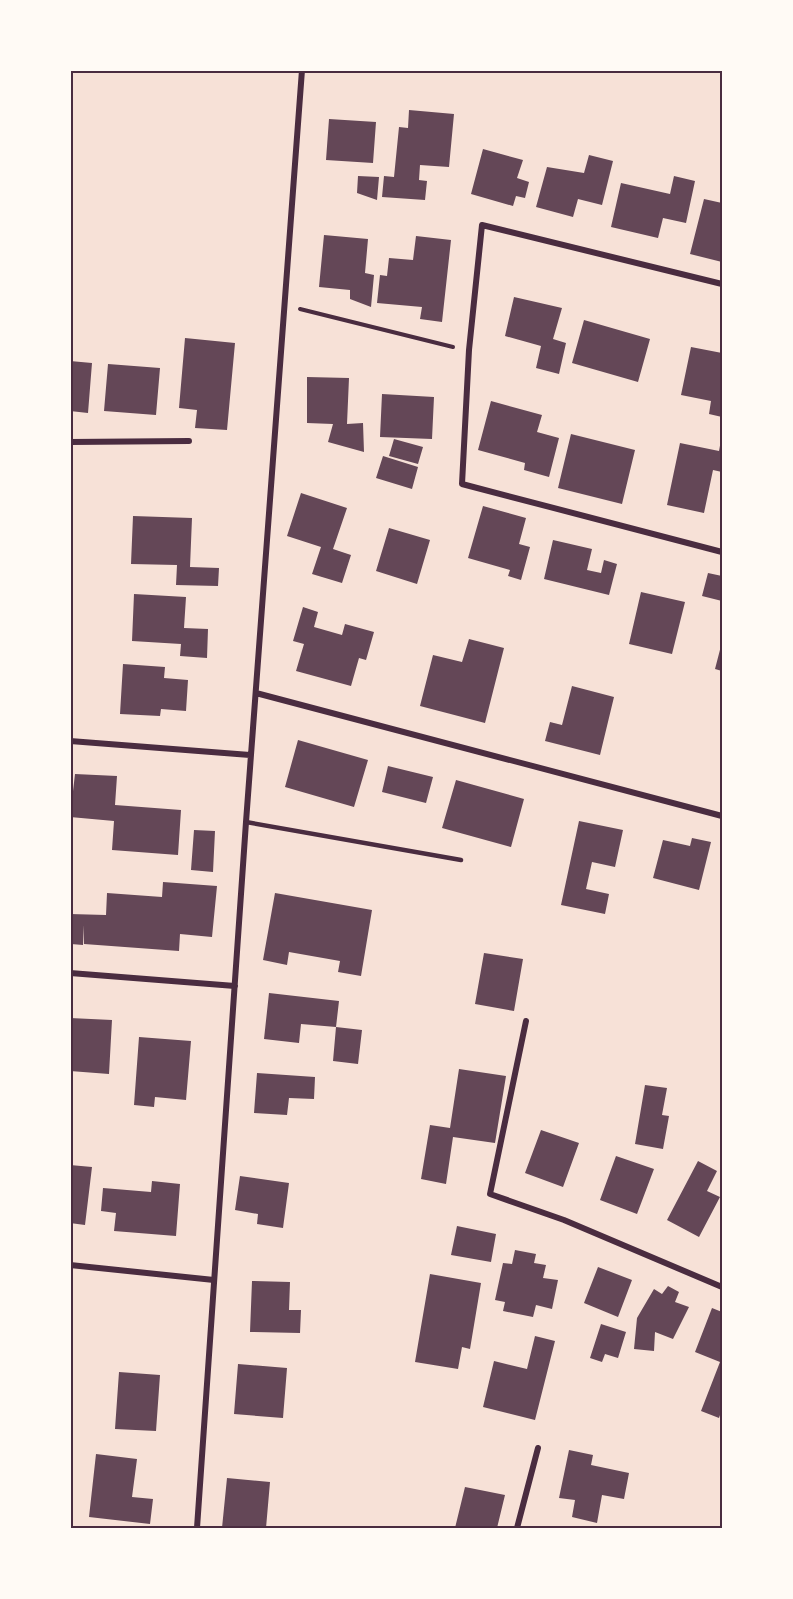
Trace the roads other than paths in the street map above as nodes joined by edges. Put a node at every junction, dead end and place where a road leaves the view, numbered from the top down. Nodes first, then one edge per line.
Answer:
1 (302, 70) edge
2 (723, 284) edge
3 (189, 441) dead end
4 (70, 442) edge
5 (723, 552) edge
6 (256, 693) junction
7 (70, 741) edge
8 (250, 755) junction
9 (723, 816) edge
10 (246, 822) junction
11 (461, 860) dead end
12 (70, 973) edge
13 (234, 986) junction
14 (526, 1021) dead end
15 (70, 1265) edge
16 (214, 1280) junction
17 (723, 1287) edge
18 (538, 1448) dead end
19 (197, 1528) edge
20 (517, 1528) edge

1 - 6 street
2 - 5 street
3 - 4 street
6 - 8 street
6 - 9 street
7 - 8 street
8 - 10 street
10 - 11 lane
10 - 13 street
12 - 13 street
13 - 16 street
14 - 17 street
15 - 16 street
16 - 19 street
18 - 20 street

